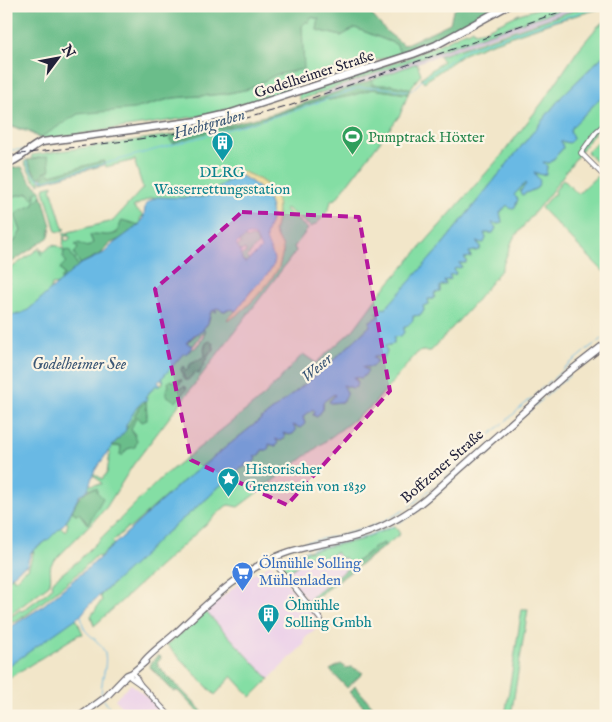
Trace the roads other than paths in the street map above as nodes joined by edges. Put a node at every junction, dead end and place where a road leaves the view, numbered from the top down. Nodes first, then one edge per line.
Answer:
1 (400, 6) edge
2 (506, 6) edge
3 (394, 8) dead end
4 (606, 122) edge
5 (6, 164) edge
6 (606, 178) edge
7 (606, 343) edge
8 (270, 559) junction
9 (321, 620) dead end
10 (132, 674) junction
11 (80, 716) edge
12 (170, 716) edge

1 - 3 street
2 - 5 main road, Godelheimer Straße
4 - 6 street
7 - 8 street, Boffzener Straße
8 - 9 street
8 - 10 street, Boffzener Straße
10 - 11 street, Boffzener Straße
10 - 12 street

